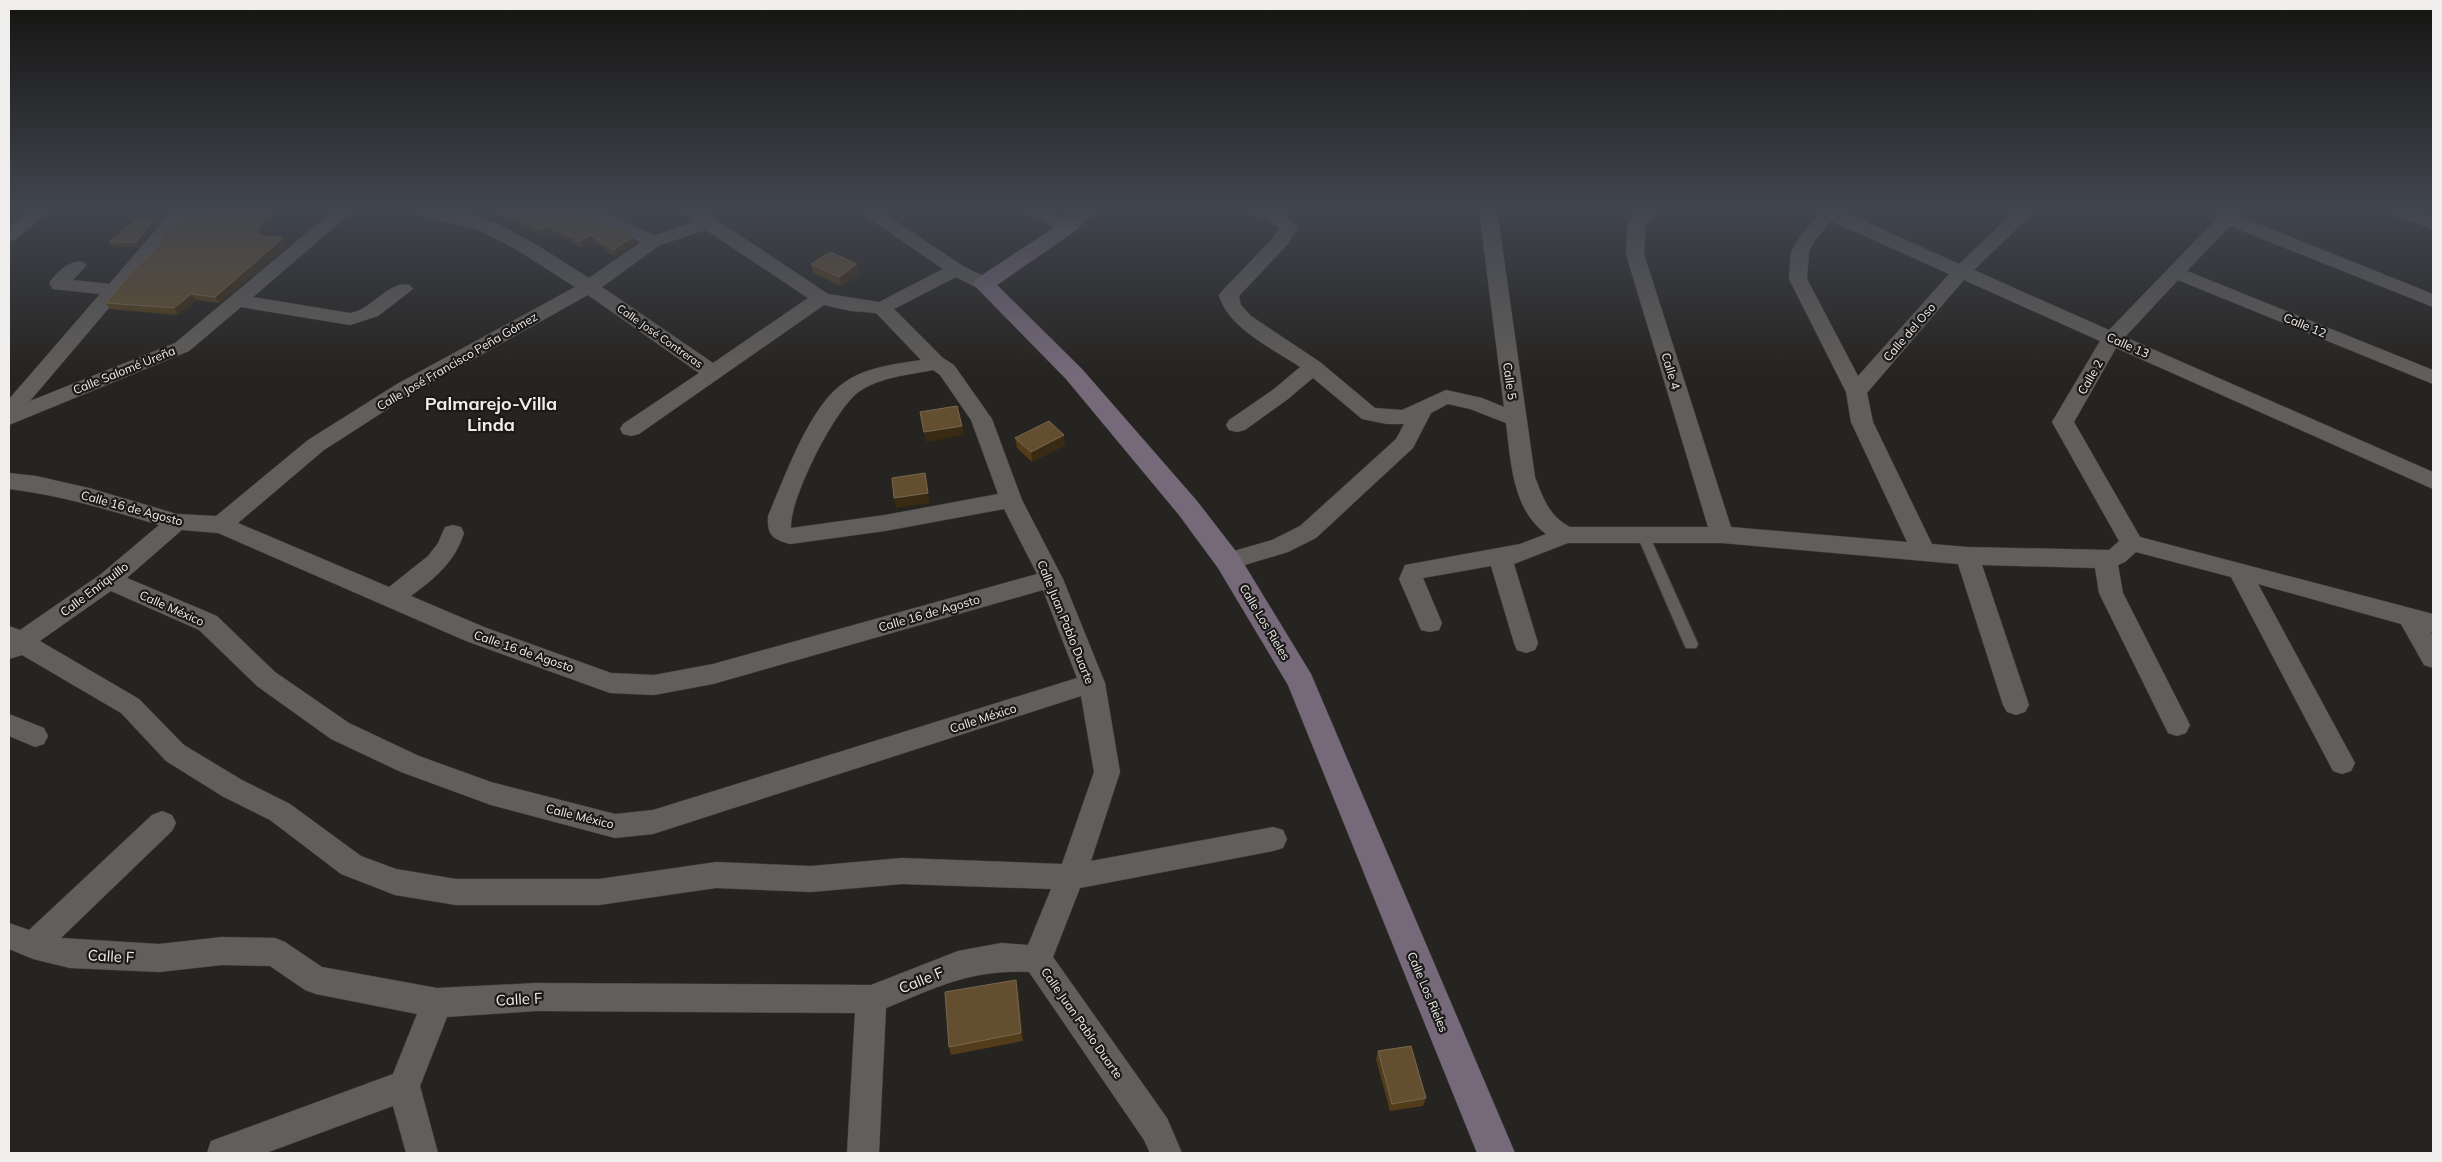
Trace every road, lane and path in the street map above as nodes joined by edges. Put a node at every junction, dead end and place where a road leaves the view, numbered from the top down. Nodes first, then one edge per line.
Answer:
1 (136, 264) edge
2 (282, 264) edge
3 (553, 264) edge
4 (621, 264) edge
5 (770, 264) edge
6 (947, 264) edge
7 (1013, 264) edge
8 (1258, 264) edge
9 (1495, 264) edge
10 (1638, 264) edge
11 (1799, 264) edge
12 (1947, 264) edge
13 (1969, 264) edge
14 (2184, 264) edge
15 (2348, 264) edge
16 (77, 266) dead end
17 (956, 270) junction
18 (1962, 271) junction
19 (2176, 273) junction
20 (984, 284) junction
21 (589, 287) junction
22 (403, 289) dead end
23 (114, 290) junction
24 (821, 298) junction
25 (240, 301) junction
26 (2433, 301) edge
27 (882, 308) junction
28 (2112, 338) junction
29 (936, 363) junction
30 (1312, 368) junction
31 (712, 372) junction
32 (2433, 377) edge
33 (1856, 392) junction
34 (1422, 410) junction
35 (9, 412) edge
36 (9, 418) edge
37 (1515, 419) junction
38 (1237, 426) dead end
39 (631, 429) dead end
40 (9, 481) edge
41 (2433, 481) edge
42 (1010, 500) junction
43 (177, 522) junction
44 (221, 525) junction
45 (453, 533) dead end
46 (1566, 535) junction
47 (1643, 535) junction
48 (1722, 535) junction
49 (2132, 543) junction
50 (1924, 553) junction
51 (1505, 556) junction
52 (1967, 556) junction
53 (2105, 560) junction
54 (1228, 561) junction
55 (2239, 570) junction
56 (1051, 579) junction
57 (109, 580) junction
58 (390, 599) junction
59 (2410, 617) junction
60 (1430, 623) dead end
61 (2433, 623) edge
62 (13, 643) edge
63 (1526, 643) dead end
64 (1690, 644) dead end
65 (2433, 658) edge
66 (1092, 683) junction
67 (2016, 705) dead end
68 (9, 725) edge
69 (2177, 725) dead end
70 (35, 736) dead end
71 (2342, 763) dead end
72 (162, 823) dead end
73 (1273, 839) dead end
74 (1071, 877) junction
75 (21, 940) edge
76 (1037, 960) junction
77 (871, 999) junction
78 (437, 1003) junction
79 (404, 1086) junction
80 (223, 1153) edge
81 (422, 1153) edge
82 (863, 1153) edge
83 (1166, 1153) edge
84 (1496, 1153) edge

1 - 23 street
2 - 25 street, Calle Salomé Ureña
3 - 21 street, Calle José Contreras
4 - 21 street, Calle José Francisco Peña Gómez
5 - 24 street
6 - 17 street, Calle Los Rieles
7 - 20 street
8 - 30 street
9 - 37 street, Calle 5
10 - 48 street, Calle 4
11 - 33 street
12 - 18 street, Calle 13
13 - 18 street, Calle del Oso
14 - 19 street, Calle 2
15 - 26 street
16 - 23 street
17 - 20 street, Calle Los Rieles
17 - 27 street
18 - 28 street, Calle 13
18 - 33 street, Calle del Oso
19 - 28 street, Calle 2
19 - 32 street, Calle 12
20 - 54 street, Calle Los Rieles
21 - 31 street, Calle José Contreras
21 - 44 street, Calle José Francisco Peña Gómez
22 - 25 street
23 - 35 street
24 - 27 street
24 - 31 street
25 - 36 street, Calle Salomé Ureña
27 - 29 street, Calle Juan Pablo Duarte
28 - 41 street, Calle 13
28 - 49 street, Calle 2
29 - 42 street, Calle Juan Pablo Duarte
29 - 42 street
30 - 34 street
30 - 38 street
31 - 39 street
33 - 50 street
34 - 37 street
34 - 54 street
37 - 46 street, Calle 5
40 - 43 street, Calle 16 de Agosto
42 - 56 street, Calle Juan Pablo Duarte
43 - 44 street, Calle 16 de Agosto
43 - 57 street, Calle Enriquillo
44 - 58 street, Calle 16 de Agosto
45 - 58 street
46 - 47 street
46 - 51 street
47 - 48 street
47 - 64 lane
48 - 50 street
49 - 53 street
49 - 55 street
50 - 52 street
51 - 60 street
51 - 63 street
52 - 53 street
52 - 67 street
53 - 69 street
54 - 84 street, Calle Los Rieles
55 - 59 street
55 - 71 street
56 - 58 street, Calle 16 de Agosto
56 - 66 street, Calle Juan Pablo Duarte
57 - 62 street, Calle Enriquillo
57 - 66 street, Calle México
59 - 61 street
59 - 65 street
62 - 74 street
66 - 74 street, Calle Juan Pablo Duarte
68 - 70 street
72 - 75 street
73 - 74 street
74 - 76 street, Calle Juan Pablo Duarte
75 - 78 street, Calle F
76 - 77 street, Calle F
76 - 83 street, Calle Juan Pablo Duarte
77 - 78 street, Calle F
77 - 82 street
78 - 79 street
79 - 80 street
79 - 81 street

